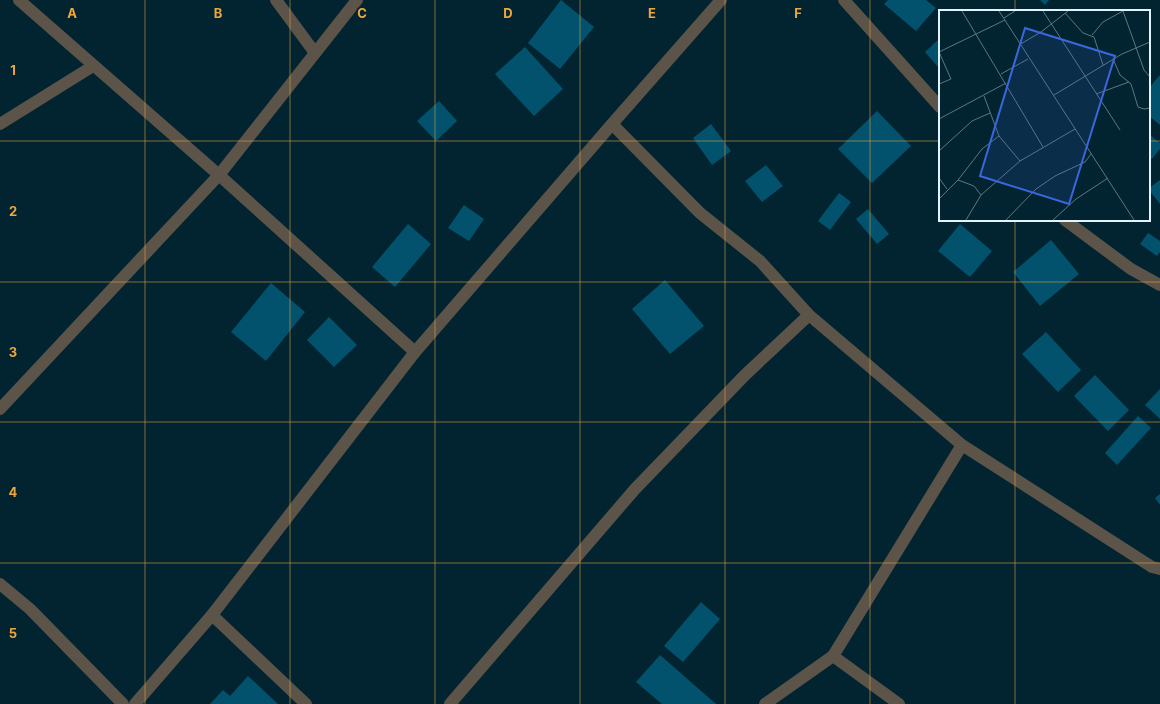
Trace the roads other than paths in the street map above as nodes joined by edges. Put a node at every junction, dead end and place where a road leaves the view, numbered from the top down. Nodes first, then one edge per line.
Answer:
1 (276, 0) edge
2 (357, 0) edge
3 (721, 0) edge
4 (844, 0) edge
5 (24, 2) edge
6 (315, 53) junction
7 (94, 66) junction
8 (939, 106) edge
9 (0, 124) edge
10 (612, 124) junction
11 (219, 175) junction
12 (1066, 221) edge
13 (1160, 285) edge
14 (809, 315) junction
15 (415, 352) junction
16 (0, 409) edge
17 (962, 445) junction
18 (1160, 569) edge
19 (0, 584) edge
20 (212, 615) junction
21 (833, 656) junction
22 (123, 704) edge
23 (134, 704) edge
24 (306, 704) edge
25 (450, 704) edge
26 (765, 704) edge
27 (899, 704) edge

1 - 6 street
2 - 6 street
3 - 10 street
4 - 8 street
5 - 7 street
6 - 11 street
7 - 9 street
7 - 11 street
10 - 14 street
10 - 15 street
11 - 15 street
11 - 16 street
12 - 13 street
14 - 17 street
14 - 25 street
15 - 20 street
17 - 18 street
17 - 21 street
19 - 22 street
20 - 23 street
20 - 24 street
21 - 26 street
21 - 27 street

